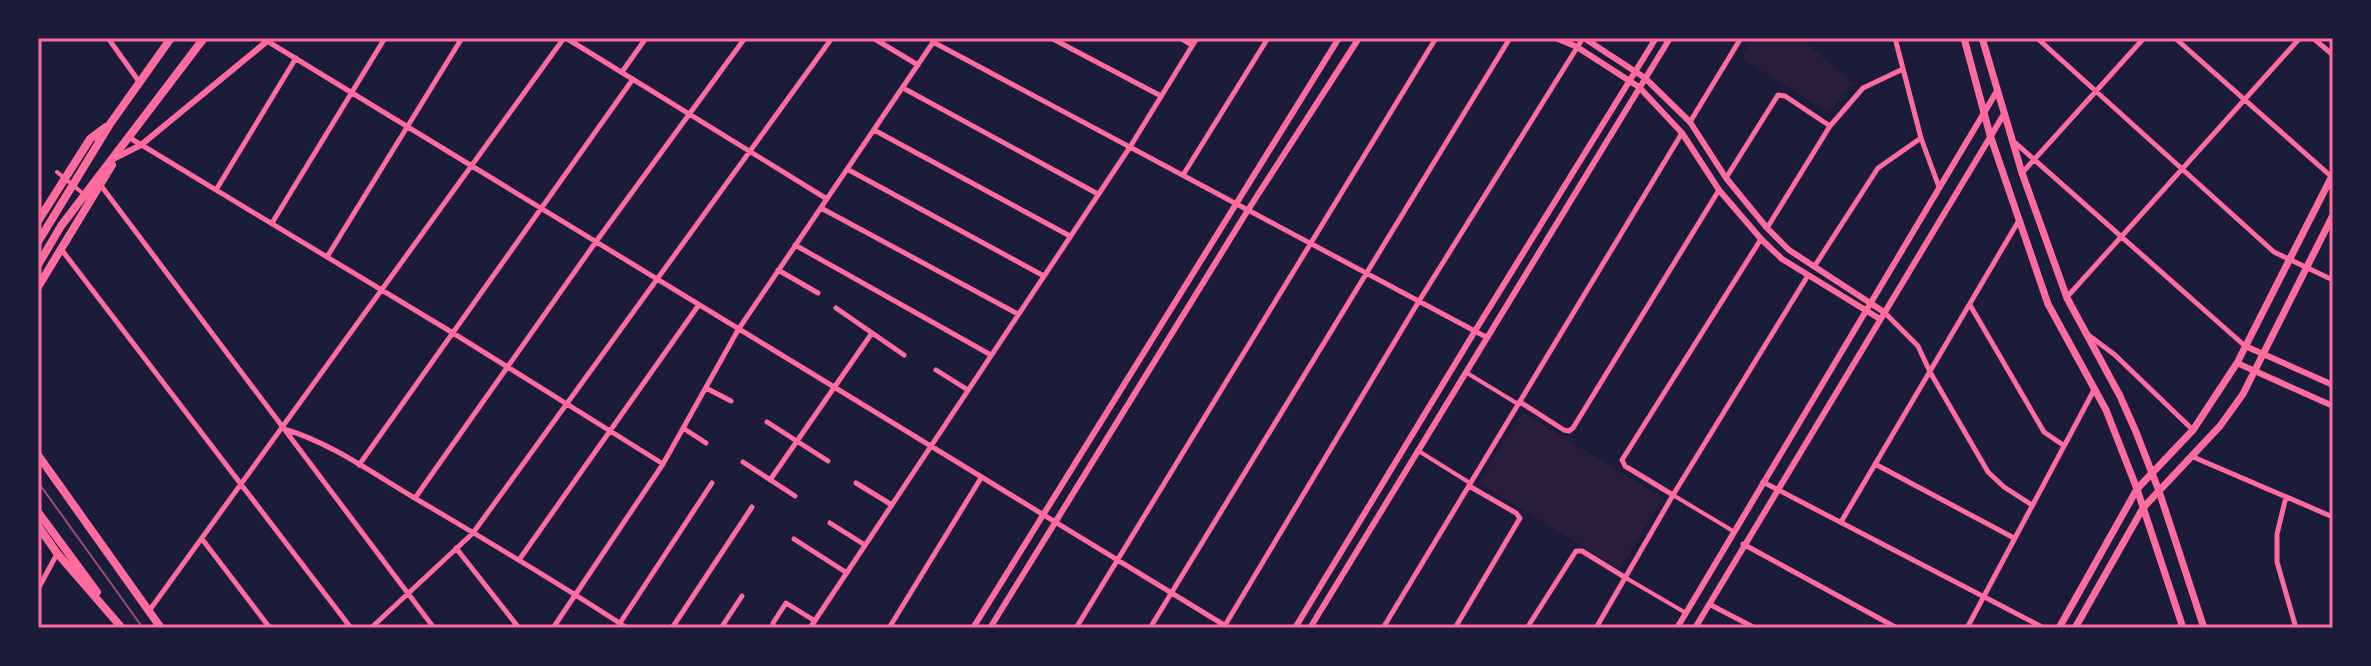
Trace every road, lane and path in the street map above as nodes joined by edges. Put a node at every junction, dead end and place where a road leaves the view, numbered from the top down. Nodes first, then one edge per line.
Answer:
1 (108, 38) edge
2 (171, 38) edge
3 (204, 38) edge
4 (385, 38) edge
5 (462, 38) edge
6 (565, 38) edge
7 (646, 38) edge
8 (745, 38) edge
9 (832, 38) edge
10 (873, 38) edge
11 (1051, 38) edge
12 (1180, 38) edge
13 (1197, 38) edge
14 (1268, 38) edge
15 (1339, 38) edge
16 (1359, 38) edge
17 (1436, 38) edge
18 (1510, 38) edge
19 (1556, 38) edge
20 (1584, 38) edge
21 (1656, 38) edge
22 (1670, 38) edge
23 (1741, 38) edge
24 (1895, 38) edge
25 (1964, 38) edge
26 (2037, 38) edge
27 (2144, 38) edge
28 (2175, 38) edge
29 (2300, 38) edge
30 (2313, 38) edge
31 (267, 39) edge
32 (1984, 39) edge
33 (935, 40) edge
34 (1192, 45) junction
35 (1577, 47) junction
36 (2333, 55) edge
37 (296, 58) junction
38 (918, 65) junction
39 (1903, 69) junction
40 (622, 72) junction
41 (1635, 72) junction
42 (1645, 78) junction
43 (633, 79) junction
44 (1630, 81) junction
45 (140, 83) junction
46 (1639, 87) junction
47 (903, 88) junction
48 (1997, 91) junction
49 (2097, 92) junction
50 (352, 93) junction
51 (1161, 96) junction
52 (2244, 100) junction
53 (1984, 113) junction
54 (2004, 114) junction
55 (690, 116) junction
56 (1690, 122) junction
57 (110, 124) junction
58 (1830, 126) junction
59 (407, 127) junction
60 (874, 130) junction
61 (1682, 133) junction
62 (1990, 135) junction
63 (130, 138) junction
64 (1921, 138) junction
65 (2011, 139) junction
66 (141, 145) junction
67 (1130, 147) junction
68 (748, 151) junction
69 (1710, 153) junction
70 (115, 158) junction
71 (2034, 160) junction
72 (1701, 162) junction
73 (471, 167) junction
74 (2181, 168) junction
75 (847, 169) junction
76 (57, 172) dead end
77 (2022, 173) junction
78 (1183, 175) junction
79 (2332, 177) edge
80 (1726, 178) junction
81 (102, 187) junction
82 (1940, 188) junction
83 (216, 190) junction
84 (1719, 190) junction
85 (1098, 194) junction
86 (827, 199) junction
87 (1236, 203) junction
88 (98, 205) dead end
89 (821, 208) junction
90 (540, 210) junction
91 (1248, 210) junction
92 (2333, 215) edge
93 (38, 221) edge
94 (2018, 222) junction
95 (272, 223) junction
96 (1767, 228) junction
97 (1070, 236) junction
98 (2120, 237) junction
99 (1761, 239) junction
100 (38, 242) edge
101 (1310, 242) junction
102 (595, 243) junction
103 (795, 245) junction
104 (61, 249) junction
105 (1789, 250) junction
106 (327, 257) junction
107 (1782, 259) junction
108 (2290, 261) junction
109 (38, 265) edge
110 (1814, 267) junction
111 (2307, 268) junction
112 (778, 270) junction
113 (1365, 272) junction
114 (1044, 276) junction
115 (1807, 277) junction
116 (655, 280) junction
117 (2333, 280) edge
118 (38, 287) edge
119 (382, 290) junction
120 (818, 293) dead end
121 (2067, 298) junction
122 (1419, 301) junction
123 (1870, 304) junction
124 (1970, 305) junction
125 (698, 306) junction
126 (836, 308) dead end
127 (1866, 311) junction
128 (1018, 314) junction
129 (1882, 316) junction
130 (738, 330) junction
131 (1475, 331) junction
132 (2085, 332) junction
133 (453, 333) junction
134 (872, 333) junction
135 (1486, 337) junction
136 (2245, 346) junction
137 (2263, 354) junction
138 (904, 355) dead end
139 (991, 355) junction
140 (2237, 363) junction
141 (507, 367) junction
142 (936, 370) dead end
143 (1465, 372) junction
144 (1930, 372) junction
145 (2255, 372) junction
146 (2333, 385) edge
147 (706, 388) junction
148 (833, 388) junction
149 (968, 390) junction
150 (2094, 390) junction
151 (731, 401) dead end
152 (1519, 403) junction
153 (565, 404) junction
154 (2333, 406) edge
155 (767, 422) dead end
156 (283, 428) junction
157 (683, 428) junction
158 (2193, 430) junction
159 (610, 432) junction
160 (796, 440) junction
161 (706, 443) dead end
162 (2063, 445) junction
163 (930, 447) junction
164 (1417, 450) junction
165 (38, 455) edge
166 (2191, 456) junction
167 (828, 461) dead end
168 (743, 462) dead end
169 (663, 464) junction
170 (1875, 464) junction
171 (359, 465) junction
172 (2151, 472) junction
173 (981, 478) junction
174 (770, 480) junction
175 (1762, 482) junction
176 (712, 483) dead end
177 (856, 483) dead end
178 (241, 485) junction
179 (1470, 485) junction
180 (1777, 489) junction
181 (2137, 489) junction
182 (2159, 491) junction
183 (1673, 495) junction
184 (795, 496) dead end
185 (2286, 497) junction
186 (415, 498) junction
187 (892, 505) junction
188 (2032, 505) junction
189 (752, 507) dead end
190 (2143, 508) junction
191 (38, 512) edge
192 (1042, 515) junction
193 (2333, 517) edge
194 (1054, 522) junction
195 (1841, 522) junction
196 (830, 523) dead end
197 (38, 526) edge
198 (1733, 531) junction
199 (38, 533) edge
200 (473, 533) junction
201 (2014, 538) junction
202 (202, 539) junction
203 (794, 539) dead end
204 (1743, 544) junction
205 (865, 545) junction
206 (456, 548) junction
207 (62, 551) junction
208 (519, 560) junction
209 (1116, 560) junction
210 (847, 573) junction
211 (1626, 578) junction
212 (38, 589) edge
213 (1171, 593) junction
214 (407, 594) junction
215 (576, 594) junction
216 (742, 596) dead end
217 (1983, 597) junction
218 (1709, 604) junction
219 (149, 612) junction
220 (1686, 613) junction
221 (815, 621) junction
222 (620, 623) junction
223 (1226, 627) edge
224 (122, 628) edge
225 (161, 628) edge
226 (270, 628) edge
227 (351, 628) edge
228 (371, 628) edge
229 (434, 628) edge
230 (519, 628) edge
231 (553, 628) edge
232 (627, 628) edge
233 (672, 628) edge
234 (721, 628) edge
235 (774, 628) edge
236 (810, 628) edge
237 (889, 628) edge
238 (973, 628) edge
239 (990, 628) edge
240 (1076, 628) edge
241 (1150, 628) edge
242 (1295, 628) edge
243 (1310, 628) edge
244 (1383, 628) edge
245 (1455, 628) edge
246 (1527, 628) edge
247 (1596, 628) edge
248 (1677, 628) edge
249 (1695, 628) edge
250 (1755, 628) edge
251 (1897, 628) edge
252 (1967, 628) edge
253 (2044, 628) edge
254 (2059, 628) edge
255 (2075, 628) edge
256 (2183, 628) edge
257 (2204, 628) edge
258 (2296, 628) edge

1 - 45 street
2 - 45 main road
3 - 63 main road
4 - 50 street
5 - 59 street
6 - 40 street
6 - 73 street
7 - 40 street
8 - 55 street
9 - 68 street
10 - 38 street
11 - 51 street
12 - 34 street
13 - 34 street
14 - 78 street
15 - 87 street
16 - 91 street
17 - 101 street
18 - 113 street
19 - 35 street
20 - 35 street
20 - 41 street
21 - 41 street
22 - 42 street
23 - 56 street
24 - 39 street
25 - 53 main road
26 - 49 street
27 - 49 street
28 - 52 street
29 - 52 street
30 - 36 street
31 - 37 street
31 - 66 street
32 - 48 main road
33 - 38 street
33 - 67 street
34 - 51 street
35 - 44 street
35 - 122 street
37 - 50 street
37 - 83 street
38 - 47 street
39 - 58 street
39 - 64 street
40 - 43 street
41 - 42 street
41 - 44 street
42 - 46 street
42 - 56 street
43 - 55 street
43 - 90 street
44 - 46 street
44 - 131 street
45 - 57 main road
46 - 61 street
46 - 135 street
47 - 60 street
47 - 85 street
48 - 53 street
48 - 54 main road
49 - 71 street
49 - 74 street
50 - 59 street
50 - 95 street
51 - 67 street
52 - 74 street
52 - 79 street
53 - 62 main road
53 - 82 street
54 - 62 street
54 - 65 main road
55 - 68 street
55 - 102 street
56 - 69 street
57 - 93 main road
57 - 100 main road
58 - 80 street
58 - 96 street
59 - 73 street
59 - 106 street
60 - 75 street
60 - 97 street
61 - 72 street
61 - 152 street
62 - 94 main road
62 - 129 street
63 - 66 street
63 - 70 main road
64 - 82 street
64 - 110 street
65 - 71 street
65 - 77 main road
66 - 70 street
66 - 83 street
67 - 78 street
67 - 85 street
68 - 86 street
68 - 116 street
69 - 72 street
69 - 80 street
70 - 81 main road
70 - 109 main road
71 - 77 street
71 - 98 street
72 - 84 street
73 - 90 street
73 - 119 street
74 - 98 street
74 - 108 street
75 - 86 street
75 - 114 street
76 - 88 street
77 - 121 main road
78 - 87 street
79 - 108 main road
80 - 96 street
81 - 104 main road
81 - 156 street
82 - 123 street
83 - 95 street
84 - 99 street
84 - 152 street
85 - 97 street
86 - 89 street
87 - 91 street
87 - 192 street
89 - 103 street
89 - 128 street
90 - 102 street
90 - 133 street
91 - 101 street
91 - 194 street
92 - 111 main road
94 - 124 street
94 - 150 main road
95 - 106 street
96 - 105 street
97 - 114 street
98 - 121 street
98 - 136 street
99 - 107 street
99 - 183 street
101 - 113 street
101 - 209 street
102 - 116 street
102 - 141 street
103 - 112 street
103 - 139 street
104 - 118 main road
104 - 178 street
105 - 107 street
105 - 110 street
106 - 119 street
107 - 115 street
108 - 111 street
108 - 136 main road
110 - 123 street
111 - 117 street
111 - 137 main road
112 - 120 street
112 - 130 street
113 - 122 street
113 - 213 street
114 - 128 street
115 - 127 street
115 - 183 street
116 - 125 street
116 - 153 street
119 - 133 street
119 - 156 street
121 - 132 main road
122 - 131 street
122 - 223 street
123 - 127 street
123 - 129 street
124 - 144 street
124 - 162 street
125 - 130 street
125 - 159 street
126 - 134 street
127 - 129 street
127 - 175 street
128 - 139 street
129 - 144 street
129 - 180 street
130 - 147 street
130 - 148 street
131 - 135 street
131 - 242 street
132 - 158 street
132 - 172 main road
133 - 141 street
133 - 171 street
134 - 138 street
134 - 148 street
135 - 143 street
136 - 137 street
136 - 140 main road
137 - 145 main road
137 - 146 street
139 - 149 street
140 - 145 street
140 - 158 main road
141 - 153 street
141 - 186 street
142 - 149 street
143 - 152 street
143 - 164 street
144 - 170 street
144 - 188 street
145 - 154 street
145 - 166 main road
147 - 151 street
147 - 157 street
148 - 160 street
148 - 163 street
149 - 163 street
150 - 162 street
150 - 181 main road
152 - 179 street
153 - 159 street
153 - 200 street
155 - 160 street
156 - 171 street
156 - 178 street
156 - 214 street
157 - 161 street
157 - 169 street
158 - 172 main road
159 - 169 street
159 - 208 street
160 - 167 street
160 - 174 street
162 - 188 street
163 - 173 street
163 - 187 street
164 - 179 street
164 - 243 street
165 - 219 main road
166 - 182 main road
166 - 185 street
168 - 174 street
169 - 215 street
170 - 195 street
170 - 201 street
171 - 186 street
172 - 181 main road
172 - 182 main road
173 - 192 street
173 - 237 street
174 - 184 street
175 - 180 street
175 - 198 street
176 - 222 street
177 - 187 street
178 - 202 street
178 - 227 street
179 - 244 street
179 - 245 street
180 - 195 street
180 - 204 street
181 - 190 main road
181 - 254 main road
182 - 190 main road
182 - 257 main road
183 - 198 street
183 - 211 street
185 - 193 street
185 - 258 street
186 - 200 street
187 - 205 street
188 - 201 street
189 - 233 street
190 - 255 main road
190 - 256 main road
191 - 207 main road
192 - 194 street
192 - 238 street
194 - 209 street
194 - 239 street
195 - 217 street
196 - 205 street
197 - 207 main road
198 - 220 street
199 - 207 street
200 - 206 street
200 - 208 street
201 - 217 street
202 - 219 street
202 - 226 street
203 - 210 street
204 - 218 street
204 - 251 street
205 - 210 street
206 - 214 street
206 - 230 street
207 - 212 street
207 - 224 main road
208 - 215 street
209 - 213 street
209 - 240 street
210 - 221 street
211 - 220 street
211 - 246 street
211 - 247 street
213 - 223 street
213 - 241 street
214 - 228 street
214 - 229 street
215 - 222 street
215 - 231 street
216 - 234 street
217 - 252 street
217 - 253 street
218 - 249 street
218 - 250 street
219 - 225 main road
220 - 248 street
221 - 235 street
221 - 236 street
222 - 232 street

